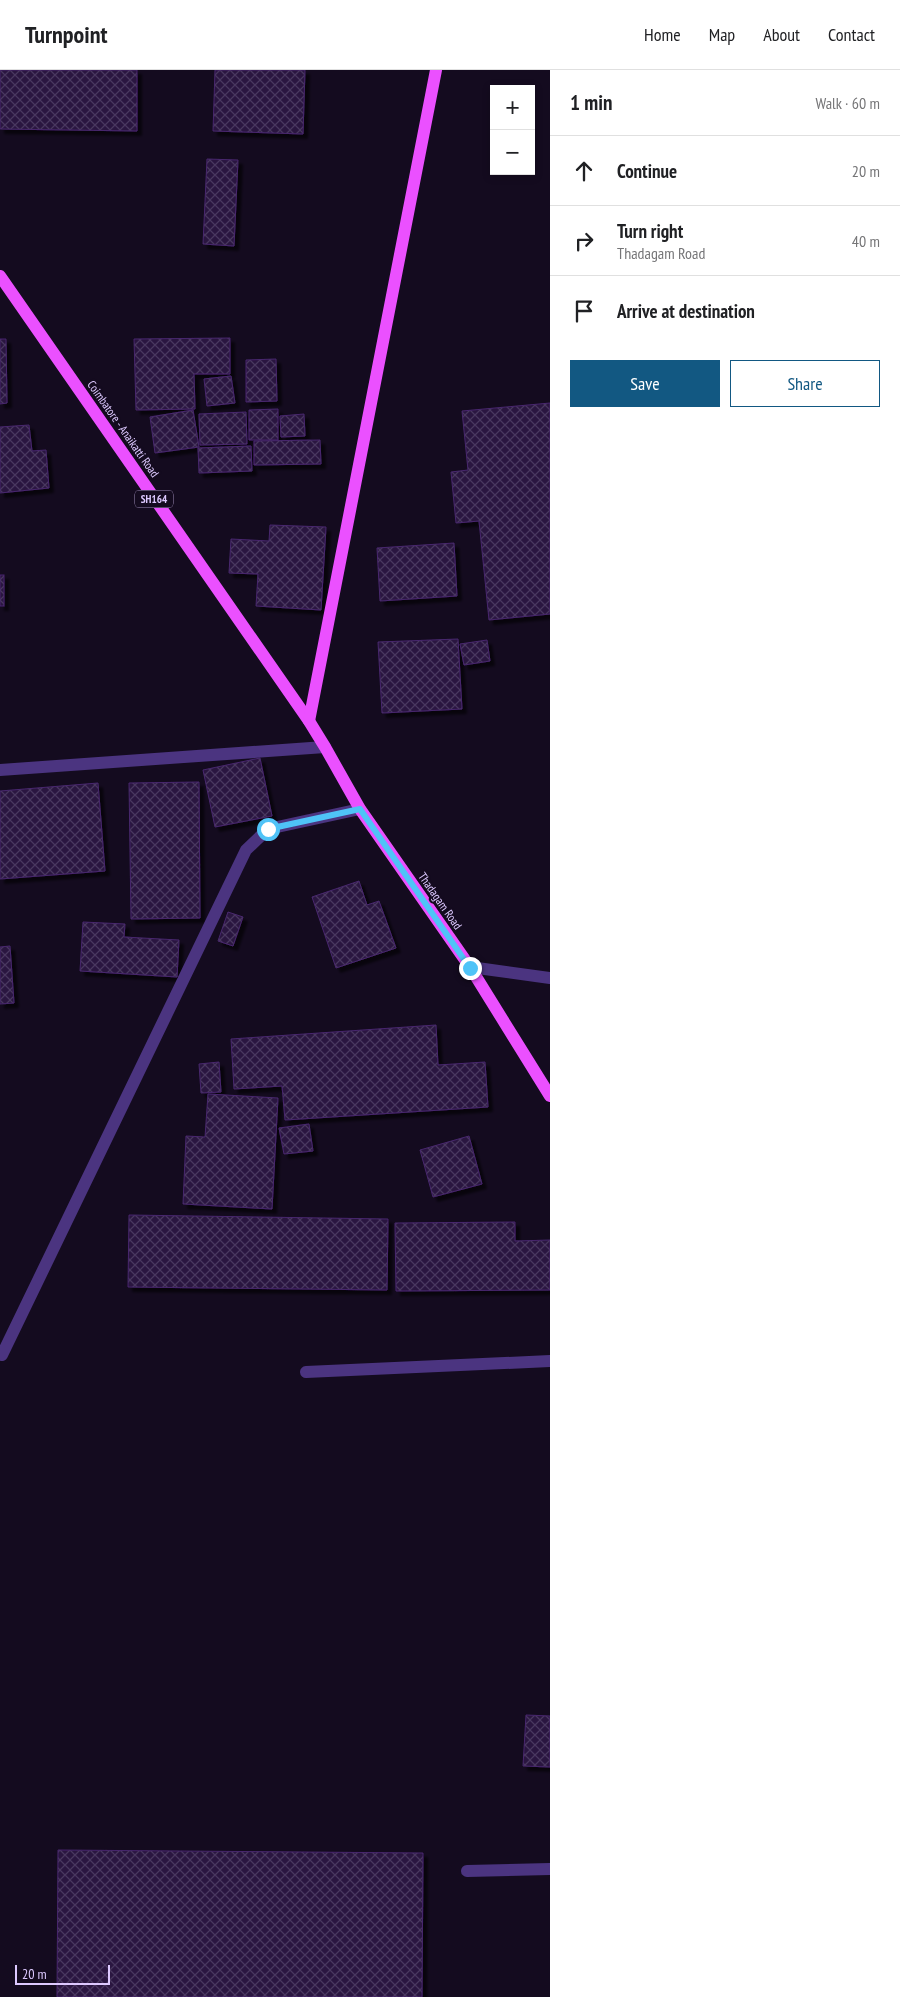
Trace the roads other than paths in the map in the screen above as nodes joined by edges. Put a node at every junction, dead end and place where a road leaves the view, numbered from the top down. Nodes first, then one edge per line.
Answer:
1 (436, 70) edge
2 (0, 276) edge
3 (309, 721) junction
4 (325, 746) junction
5 (0, 770) edge
6 (360, 809) junction
7 (470, 968) junction
8 (550, 978) edge
9 (550, 1096) edge
10 (2, 1355) dead end
11 (550, 1361) edge
12 (306, 1372) dead end
13 (550, 1869) edge
14 (467, 1871) dead end

1 - 3 main road
2 - 3 main road, Coimbatore - Anaikatti Road / SH164
3 - 4 main road, Thadagam Road / SH164
4 - 5 street
4 - 6 main road, Thadagam Road / SH164
6 - 7 main road, Thadagam Road / SH164
6 - 10 street
7 - 8 street
7 - 9 main road, Thadagam Road / SH164
11 - 12 street
13 - 14 street

